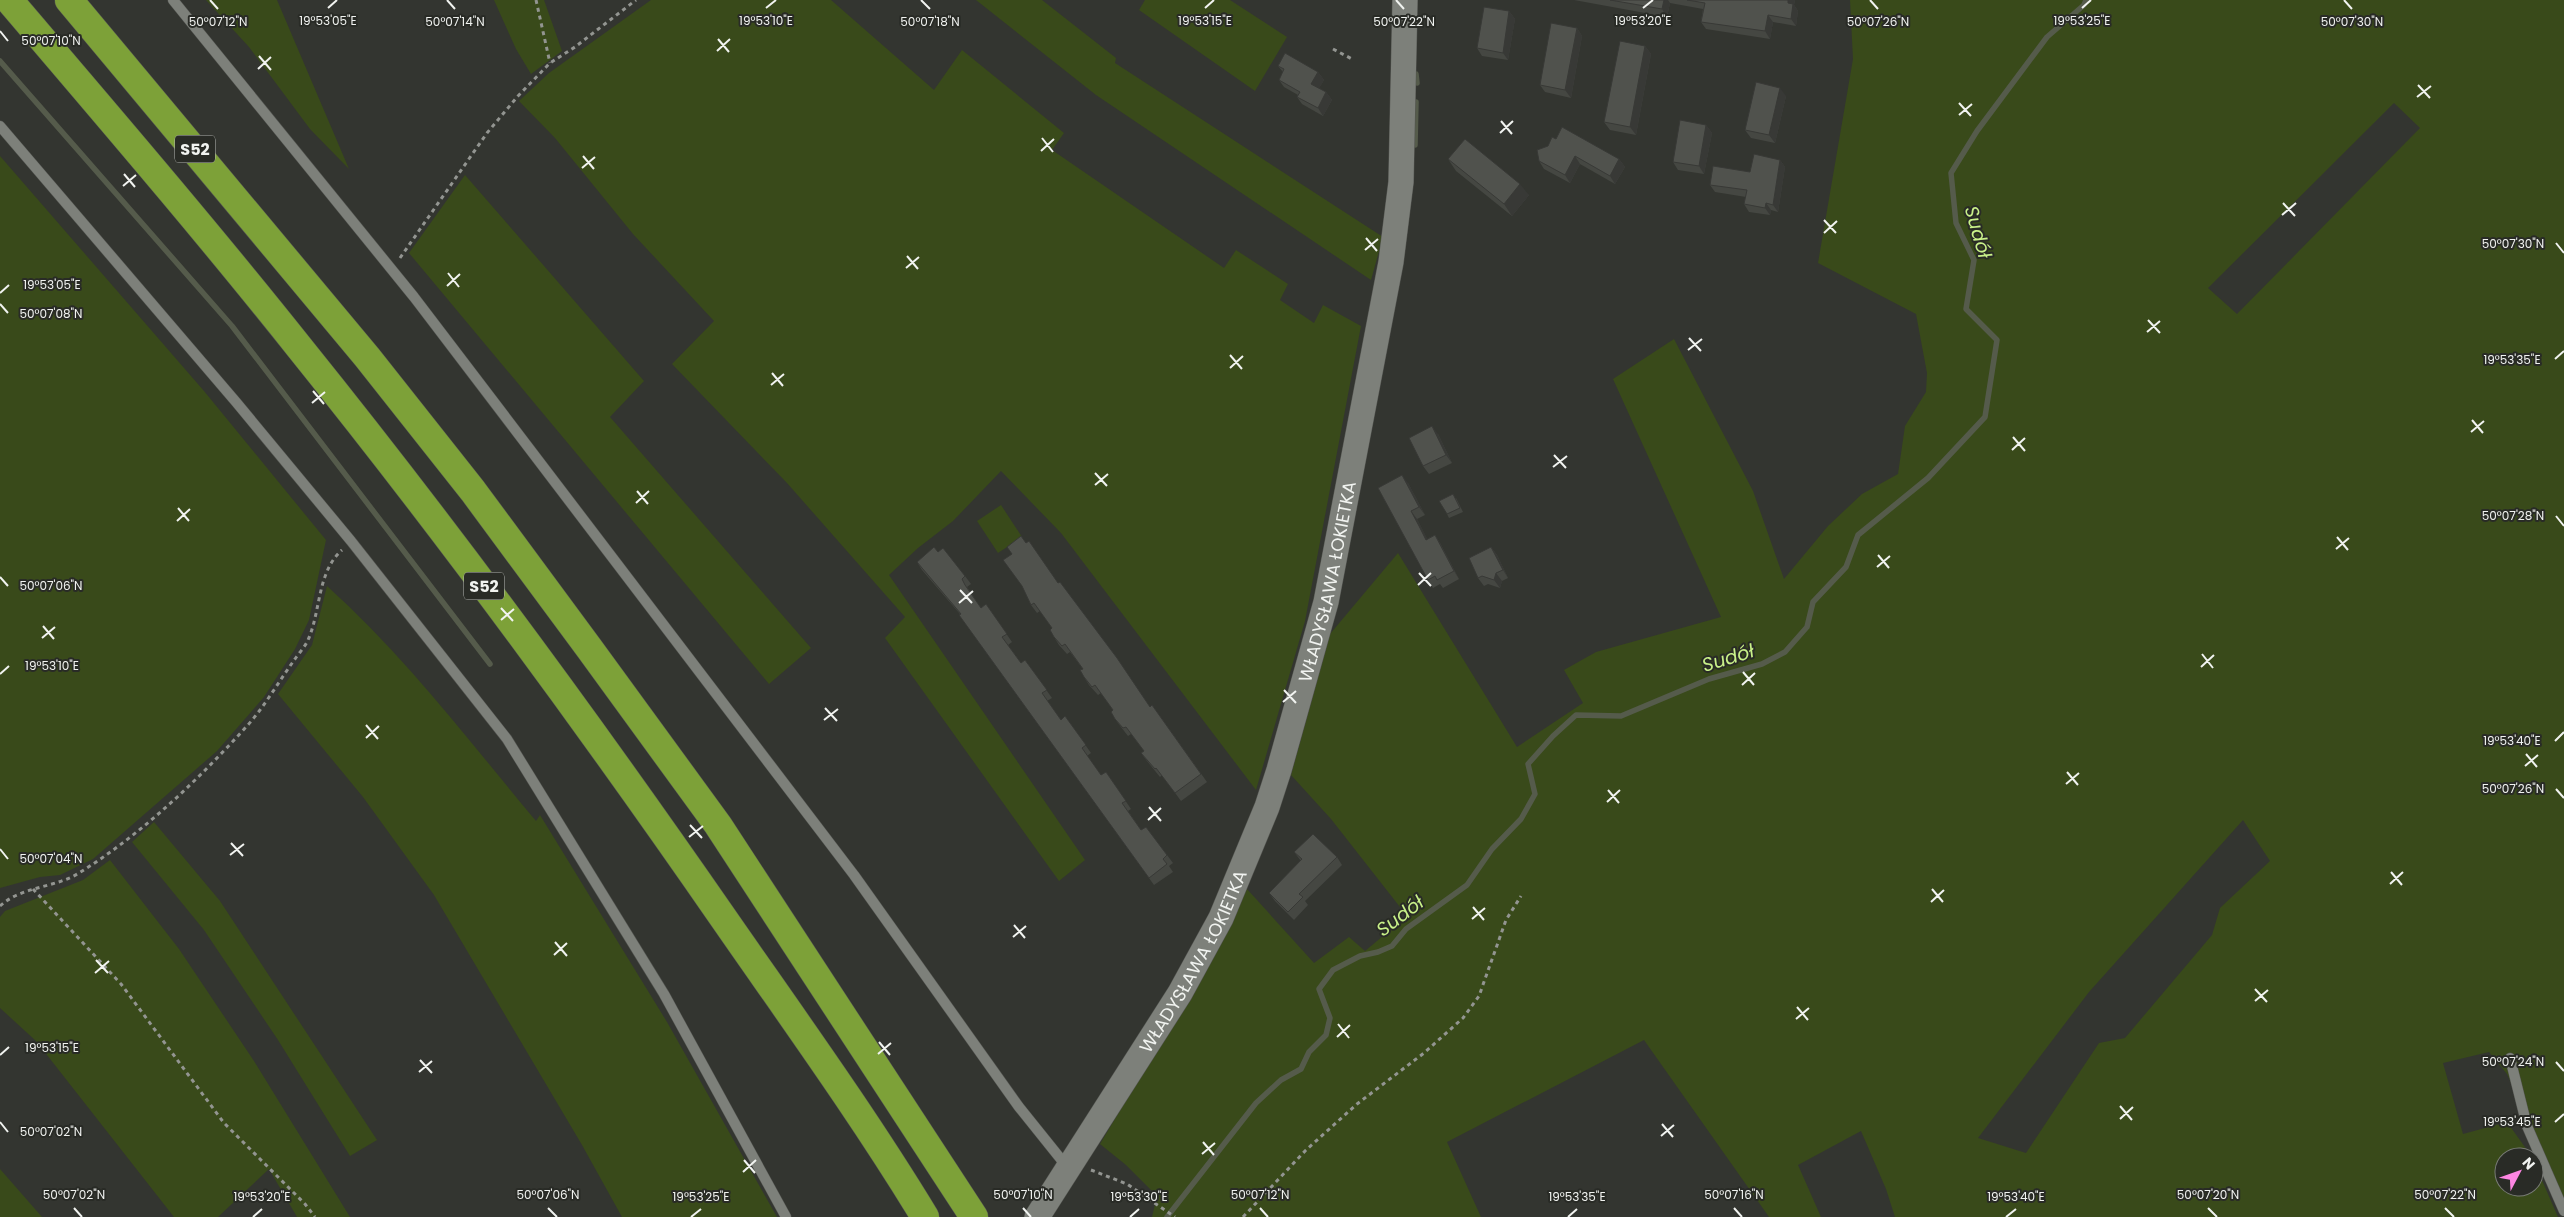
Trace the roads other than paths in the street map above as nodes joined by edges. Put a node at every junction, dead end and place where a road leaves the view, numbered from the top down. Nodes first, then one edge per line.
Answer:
1 (10, 0) edge
2 (70, 0) edge
3 (173, 0) edge
4 (1405, 0) edge
5 (0, 126) edge
6 (2510, 1058) dead end
7 (1070, 1166) junction
8 (2564, 1210) edge
9 (922, 1211) edge
10 (786, 1217) edge
11 (974, 1217) edge
12 (1037, 1217) edge

1 - 9 highway, S52
2 - 11 highway, S52
3 - 7 lane
4 - 7 street, WŁADYSŁAWA ŁOKIETKA
5 - 10 lane
6 - 8 lane
7 - 12 street, WŁADYSŁAWA ŁOKIETKA

